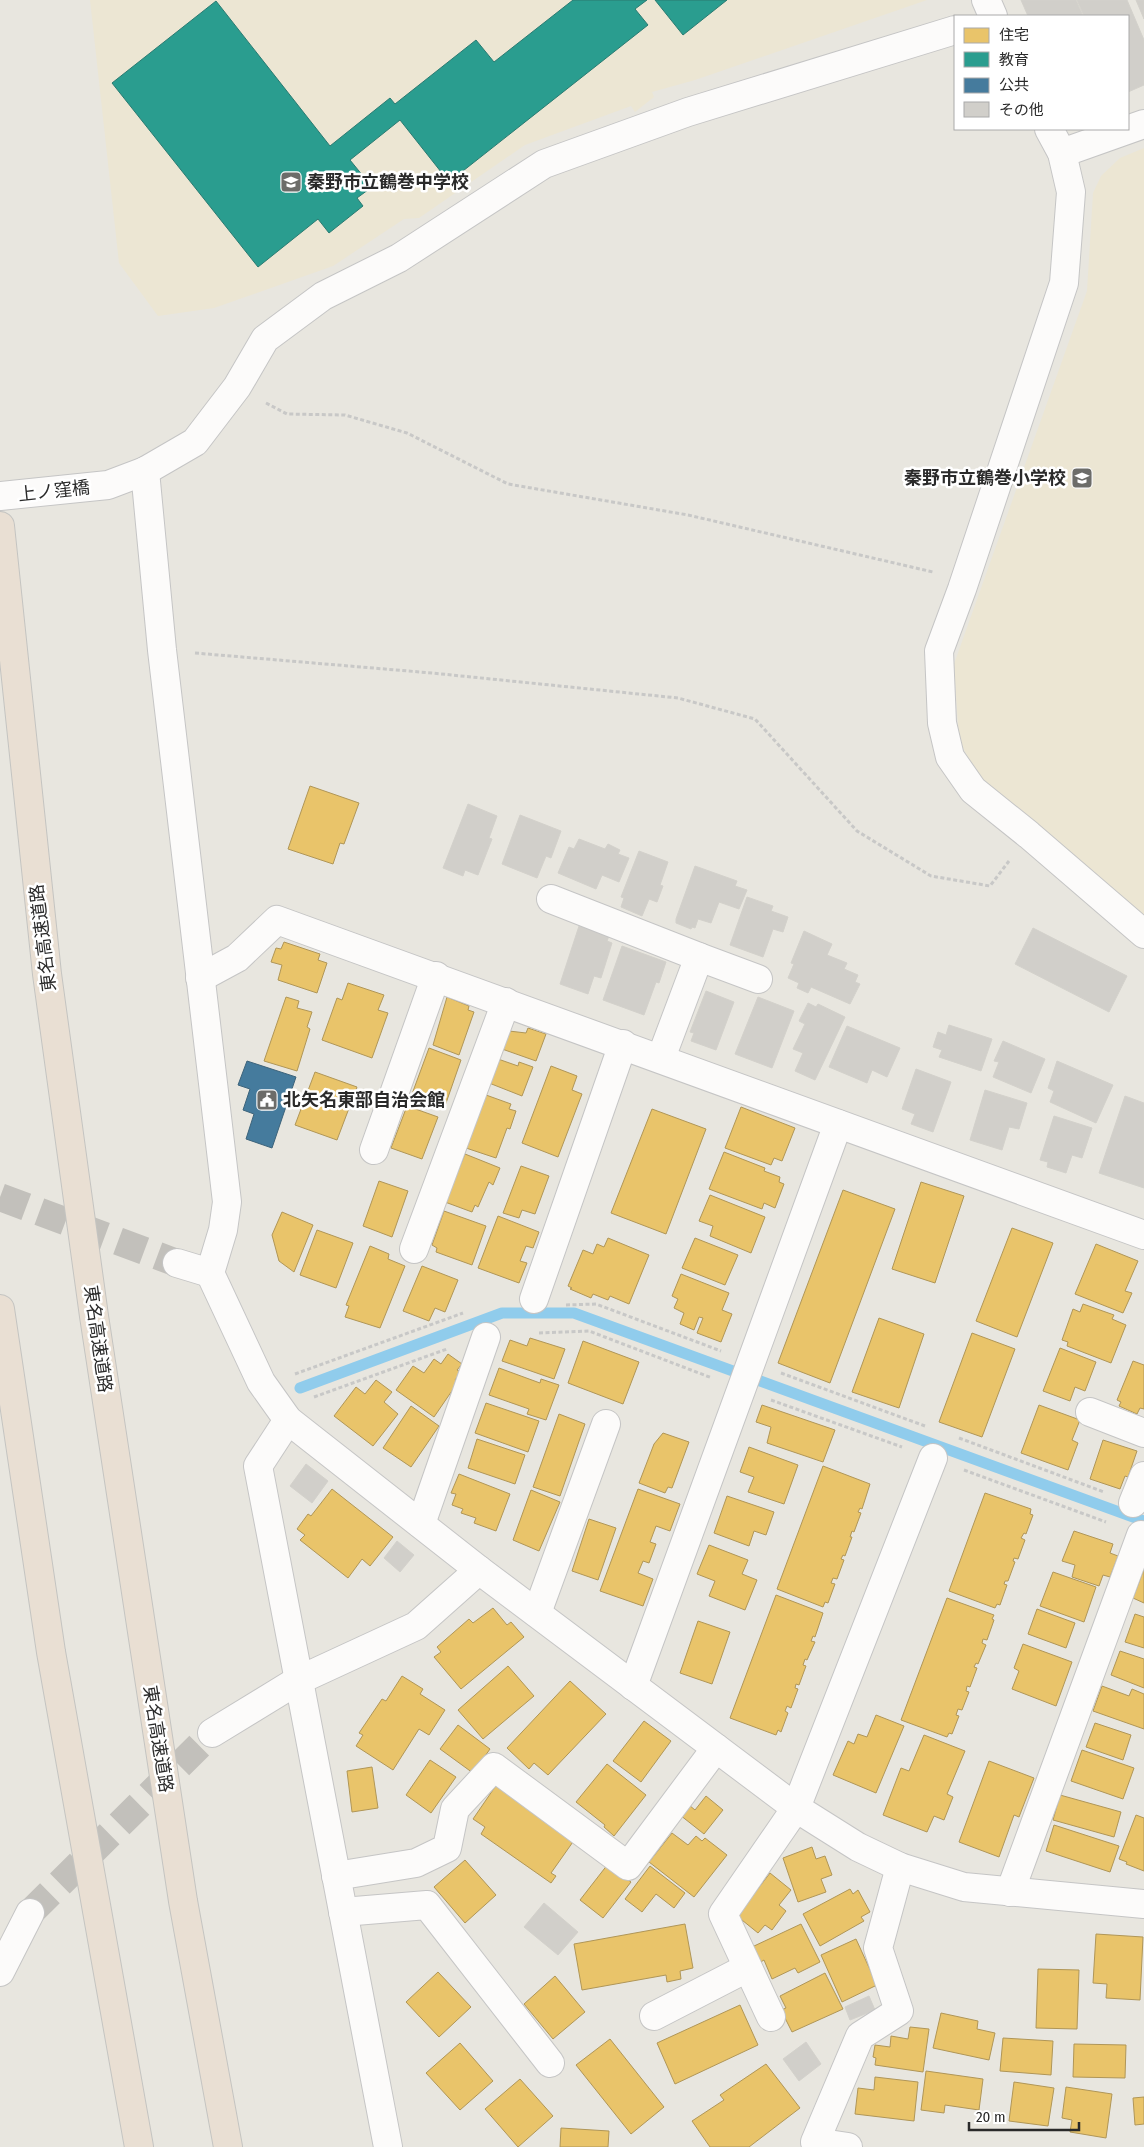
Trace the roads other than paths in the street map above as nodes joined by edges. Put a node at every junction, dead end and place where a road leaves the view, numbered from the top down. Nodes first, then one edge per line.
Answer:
1 (986, 0) edge
2 (993, 15) edge
3 (954, 30) edge
4 (1144, 124) edge
5 (1129, 129) edge
6 (1050, 130) edge
7 (1127, 130) edge
8 (1062, 153) junction
9 (145, 471) junction
10 (0, 496) edge
11 (0, 526) edge
12 (551, 899) dead end
13 (1144, 934) edge
14 (699, 957) junction
15 (436, 976) junction
16 (200, 978) junction
17 (758, 979) dead end
18 (506, 1002) junction
19 (623, 1044) junction
20 (660, 1058) junction
21 (838, 1124) junction
22 (374, 1150) dead end
23 (1144, 1235) edge
24 (414, 1249) dead end
25 (177, 1263) tunnel mouth
26 (210, 1273) junction
27 (534, 1299) dead end
28 (0, 1309) edge
29 (486, 1338) road end
30 (297, 1410) junction
31 (1090, 1412) dead end
32 (606, 1424) dead end
33 (1144, 1433) edge
34 (933, 1458) dead end
35 (1144, 1476) edge
36 (1133, 1503) dead end
37 (421, 1524) junction
38 (1141, 1535) dead end
39 (479, 1570) junction
40 (537, 1613) junction
41 (297, 1680) junction
42 (633, 1686) junction
43 (212, 1733) tunnel mouth
44 (716, 1748) junction
45 (796, 1808) junction
46 (900, 1867) junction
47 (336, 1876) junction
48 (1010, 1892) junction
49 (1144, 1904) edge
50 (343, 1912) junction
51 (30, 1913) tunnel mouth
52 (748, 1968) junction
53 (0, 1972) edge
54 (654, 2016) dead end
55 (770, 2017) dead end
56 (550, 2063) dead end
57 (811, 2144) edge
58 (139, 2147) edge
59 (228, 2147) edge
60 (388, 2147) edge
61 (848, 2147) edge

1 - 2 street
3 - 9 street, 上ノ窪橋
4 - 5 street
6 - 8 street
7 - 8 street
8 - 13 street
9 - 10 street, 上ノ窪橋
9 - 16 street
11 - 59 highway, 東名高速道路
12 - 14 street
14 - 17 street
14 - 20 street
15 - 16 street
15 - 18 street
15 - 22 street
16 - 26 street
18 - 19 street
18 - 24 street
19 - 20 street
19 - 27 street
20 - 21 street
21 - 23 street
21 - 42 street
25 - 26 street
26 - 30 street
28 - 58 highway
29 - 37 street
30 - 37 street
30 - 41 street
31 - 33 street
32 - 40 street
34 - 45 street
35 - 36 street
37 - 39 street
38 - 48 street
39 - 40 street
39 - 41 street
40 - 42 street
41 - 43 street
41 - 47 street
42 - 44 street
44 - 45 street
44 - 47 street
45 - 46 street
45 - 52 street
46 - 48 street
46 - 57 street
47 - 50 street
48 - 49 street
50 - 56 street
50 - 60 street
51 - 53 street
52 - 54 street
52 - 55 street
57 - 61 street

